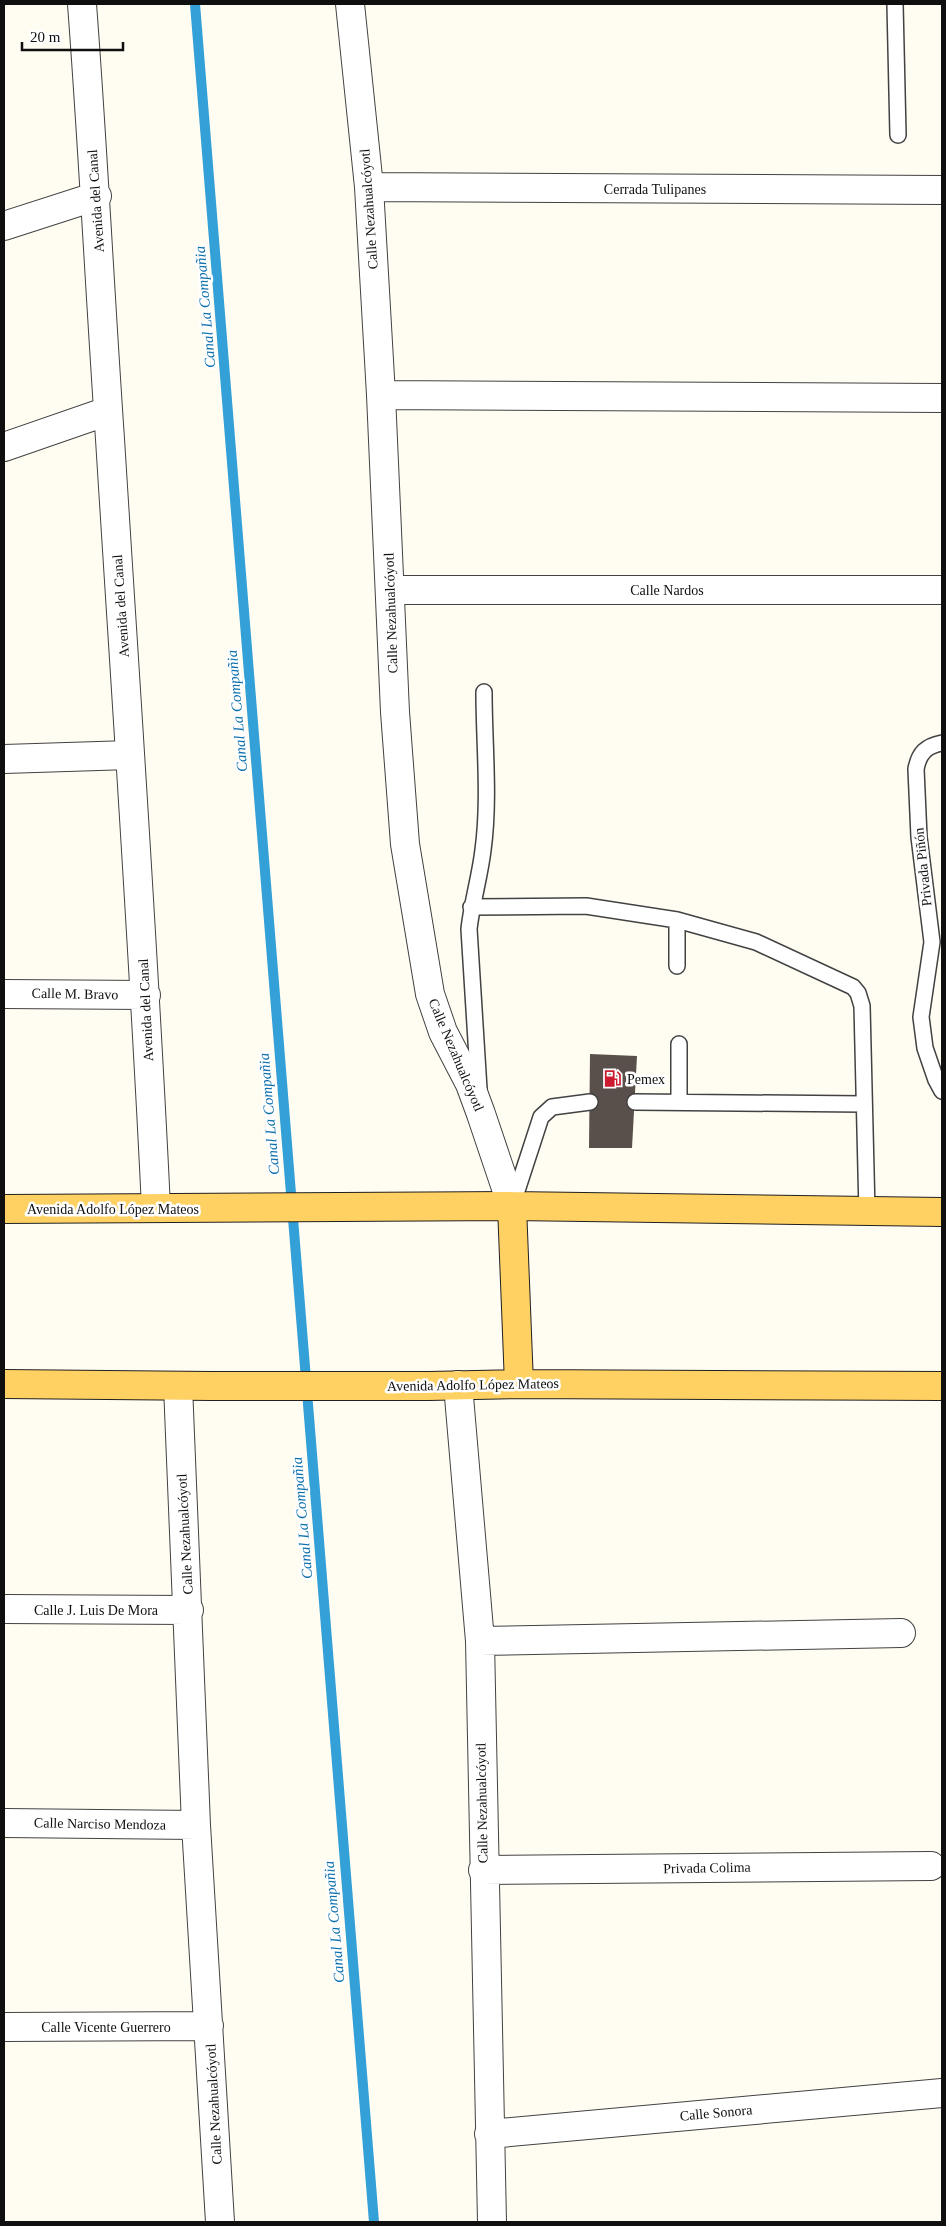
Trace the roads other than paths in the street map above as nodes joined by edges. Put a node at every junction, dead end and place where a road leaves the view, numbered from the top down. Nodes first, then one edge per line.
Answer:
1 (82, 4) edge
2 (350, 4) edge
3 (895, 4) edge
4 (898, 135) dead end
5 (369, 187) junction
6 (942, 190) edge
7 (97, 196) junction
8 (4, 226) edge
9 (382, 394) junction
10 (942, 398) edge
11 (108, 411) junction
12 (4, 447) edge
13 (391, 590) junction
14 (942, 590) edge
15 (484, 692) dead end
16 (942, 743) edge
17 (130, 755) junction
18 (4, 759) edge
19 (471, 906) junction
20 (677, 920) junction
21 (937, 942) edge
22 (678, 966) dead end
23 (4, 994) edge
24 (146, 995) junction
25 (679, 1044) dead end
26 (942, 1091) edge
27 (679, 1101) junction
28 (590, 1102) dead end
29 (635, 1102) dead end
30 (863, 1104) junction
31 (481, 1114) junction
32 (512, 1206) junction
33 (156, 1208) junction
34 (4, 1210) edge
35 (867, 1212) junction
36 (942, 1212) edge
37 (4, 1384) edge
38 (519, 1384) junction
39 (458, 1385) junction
40 (178, 1386) junction
41 (942, 1386) edge
42 (4, 1609) edge
43 (189, 1610) junction
44 (901, 1633) dead end
45 (480, 1641) junction
46 (4, 1823) edge
47 (196, 1825) junction
48 (931, 1866) dead end
49 (484, 1870) junction
50 (209, 2026) junction
51 (4, 2027) edge
52 (942, 2092) edge
53 (489, 2134) junction
54 (220, 2222) edge
55 (492, 2222) edge

1 - 7 street, Avenida del Canal
2 - 5 street, Calle Nezahualcóyotl
3 - 4 lane
5 - 6 street, Cerrada Tulipanes
5 - 9 street, Calle Nezahualcóyotl
7 - 8 street
7 - 11 street, Avenida del Canal
9 - 10 street
9 - 13 street, Calle Nezahualcóyotl
11 - 12 street
11 - 17 street, Avenida del Canal
13 - 14 street, Calle Nardos
13 - 31 street, Calle Nezahualcóyotl
15 - 19 lane
16 - 21 lane, Privada Piñón
17 - 18 street
17 - 24 street, Avenida del Canal
19 - 20 lane
19 - 31 lane
20 - 22 lane
20 - 30 lane
21 - 26 lane, Privada Piñón
23 - 24 street, Calle M. Bravo
24 - 33 street, Avenida del Canal
25 - 27 lane
27 - 29 lane
27 - 30 lane
28 - 32 lane
30 - 35 lane
31 - 32 street, Calle Nezahualcóyotl
32 - 33 main road, Avenida Adolfo López Mateos
32 - 35 main road, Avenida Adolfo López Mateos
32 - 38 main road
33 - 34 main road, Avenida Adolfo López Mateos
35 - 36 main road, Avenida Adolfo López Mateos
37 - 40 main road, Avenida Adolfo López Mateos
38 - 39 main road, Avenida Adolfo López Mateos
38 - 41 main road, Avenida Adolfo López Mateos
39 - 40 main road, Avenida Adolfo López Mateos
39 - 45 street, Calle Nezahualcóyotl
40 - 43 street, Calle Nezahualcóyotl
42 - 43 street, Calle J. Luis De Mora
43 - 47 street, Calle Nezahualcóyotl
44 - 45 street
45 - 49 street, Calle Nezahualcóyotl
46 - 47 street, Calle Narciso Mendoza
47 - 50 street, Calle Nezahualcóyotl
48 - 49 street, Privada Colima
49 - 53 street, Calle Nezahualcóyotl
50 - 51 street, Calle Vicente Guerrero
50 - 54 street, Calle Nezahualcóyotl
52 - 53 street, Calle Sonora
53 - 55 street, Calle Nezahualcóyotl

